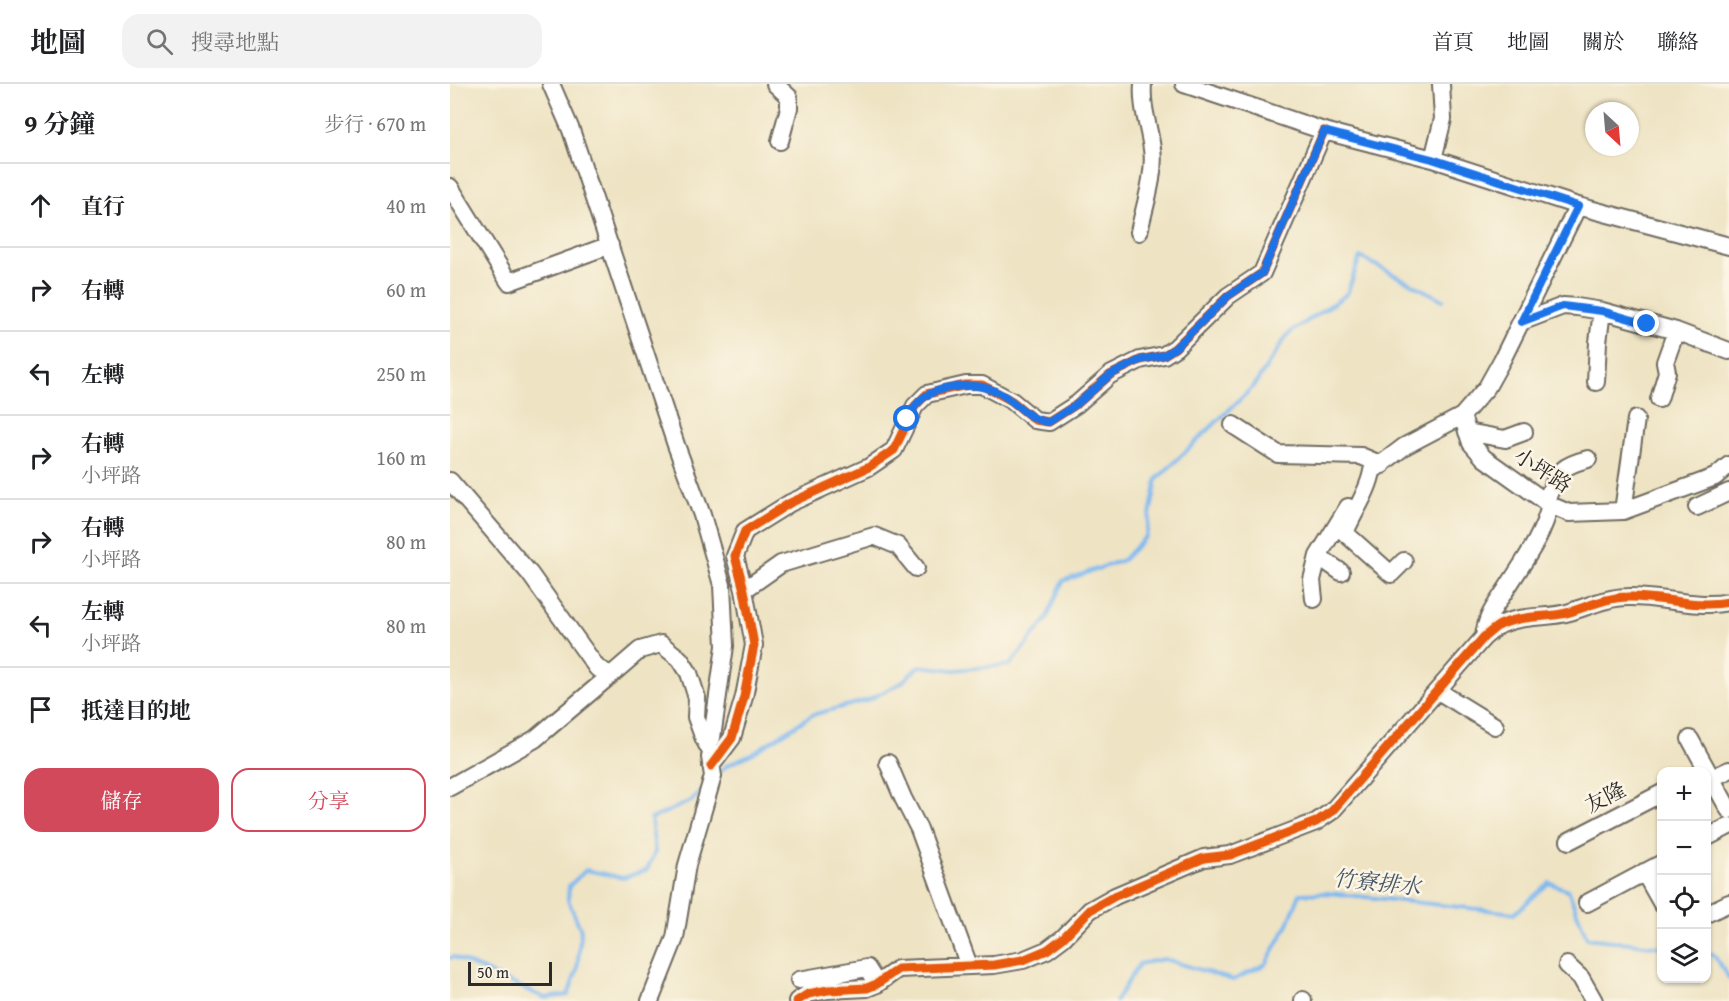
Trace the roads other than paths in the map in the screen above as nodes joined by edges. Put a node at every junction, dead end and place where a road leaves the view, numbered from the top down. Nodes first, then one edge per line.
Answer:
1 (551, 84) edge
2 (775, 84) edge
3 (1143, 84) edge
4 (1184, 84) edge
5 (1441, 84) edge
6 (1324, 131) junction
7 (780, 141) dead end
8 (1432, 159) junction
9 (450, 187) edge
10 (1578, 206) junction
11 (1139, 232) dead end
12 (610, 245) junction
13 (1729, 246) edge
14 (1602, 311) junction
15 (1521, 322) junction
16 (1676, 331) junction
17 (1729, 351) edge
18 (1596, 382) dead end
19 (1659, 399) dead end
20 (1636, 420) dead end
21 (1464, 424) junction
22 (1233, 425) dead end
23 (1524, 432) dead end
24 (1588, 459) dead end
25 (1729, 465) edge
26 (1377, 468) junction
27 (450, 481) edge
28 (1729, 492) edge
29 (1548, 503) junction
30 (1697, 507) dead end
31 (1623, 511) junction
32 (1318, 556) junction
33 (1404, 561) dead end
34 (916, 568) dead end
35 (1341, 572) dead end
36 (744, 590) junction
37 (1314, 599) dead end
38 (1729, 602) edge
39 (1484, 638) junction
40 (611, 675) junction
41 (1438, 691) junction
42 (1495, 726) dead end
43 (712, 738) dead end
44 (1690, 739) dead end
45 (888, 763) dead end
46 (1705, 767) edge
47 (1729, 770) edge
48 (711, 772) junction
49 (1711, 773) edge
50 (1711, 778) edge
51 (450, 787) edge
52 (1657, 796) edge
53 (1729, 810) edge
54 (1729, 826) edge
55 (1711, 836) edge
56 (1569, 841) dead end
57 (1657, 866) edge
58 (1644, 872) junction
59 (1657, 895) edge
60 (1587, 903) dead end
61 (1729, 903) edge
62 (1711, 912) edge
63 (1567, 965) dead end
64 (969, 966) junction
65 (799, 980) dead end
66 (877, 984) junction
67 (650, 1001) edge
68 (797, 1001) edge
69 (1594, 1001) edge

1 - 12 street
2 - 7 street
3 - 11 street
4 - 6 street
5 - 8 street
6 - 8 street
6 - 36 street
8 - 10 street
9 - 12 street
10 - 13 street
10 - 15 street
12 - 43 street
14 - 15 street
14 - 16 street
14 - 18 street
15 - 21 street
16 - 17 street
16 - 19 street
20 - 31 street
21 - 23 street
21 - 26 street
21 - 29 street, 小坪路
22 - 26 street
24 - 29 street
25 - 31 street, 小坪路
26 - 32 street
26 - 33 street
27 - 40 street
28 - 30 street
29 - 31 street, 小坪路
29 - 39 street
32 - 35 street
32 - 37 street
34 - 36 street
36 - 48 street
38 - 39 street
39 - 41 street
40 - 48 street
40 - 51 street
41 - 42 street
41 - 64 street
44 - 46 street
45 - 64 street
47 - 49 street
48 - 67 street
50 - 53 street
52 - 56 street, 友隆
54 - 55 street
57 - 58 street
58 - 59 street
58 - 60 street
61 - 62 street
63 - 69 street
64 - 66 street
65 - 66 street
66 - 68 street

